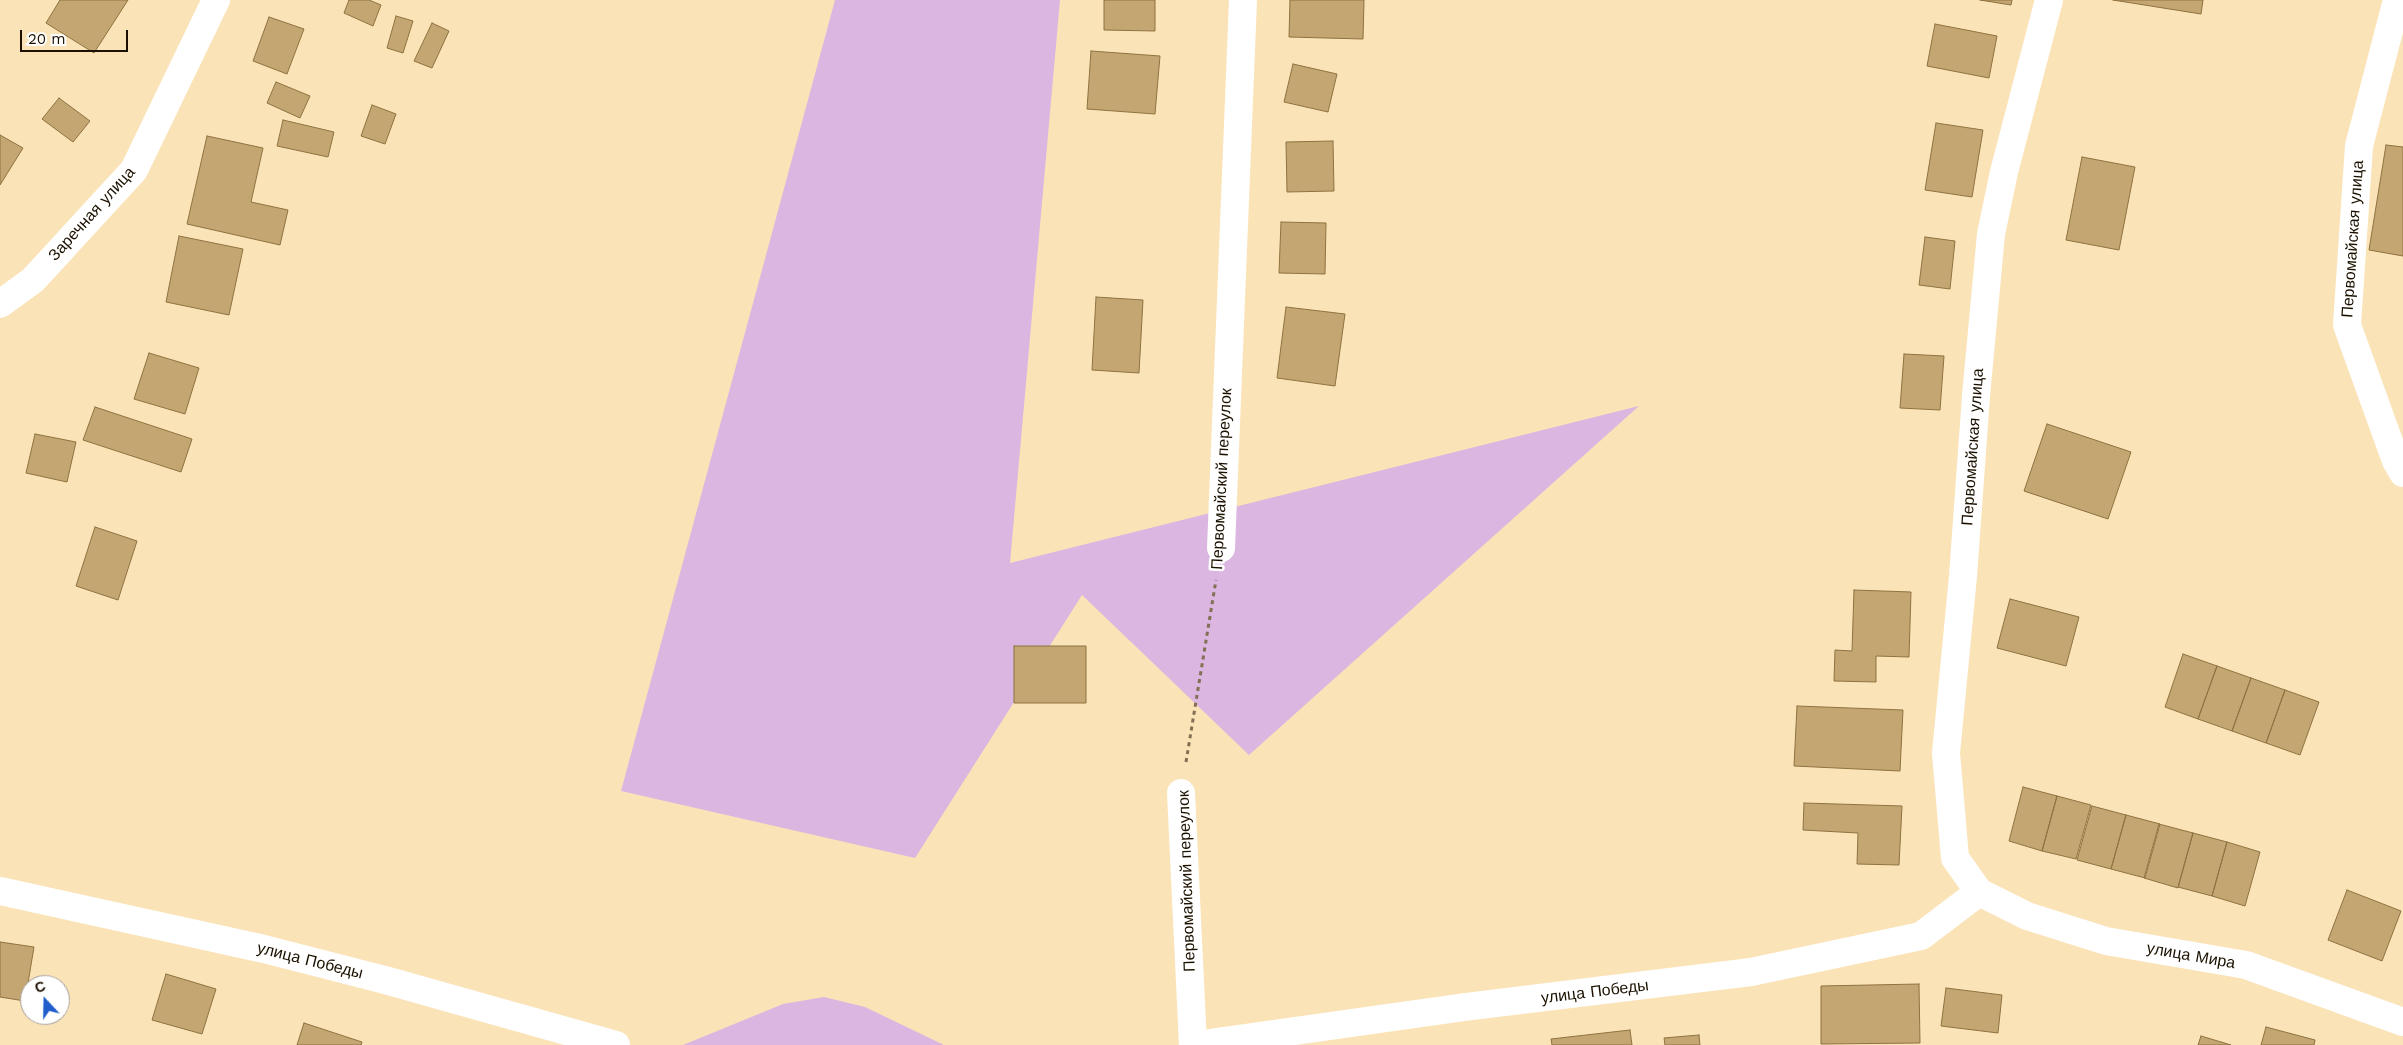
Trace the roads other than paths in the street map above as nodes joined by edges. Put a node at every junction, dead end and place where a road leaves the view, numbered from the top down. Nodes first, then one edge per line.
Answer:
1 (216, 0) edge
2 (1243, 0) edge
3 (2049, 0) edge
4 (2397, 0) edge
5 (0, 304) edge
6 (2403, 473) edge
7 (1221, 548) road end
8 (1181, 793) road end
9 (0, 891) edge
10 (1980, 892) junction
11 (2403, 1022) edge
12 (616, 1045) edge
13 (1194, 1045) edge

1 - 5 street, Заречная улица
2 - 7 street, Первомайский переулок
3 - 10 street, Первомайская улица
4 - 6 street, Первомайская улица
8 - 13 street, Первомайский переулок
9 - 12 street, улица Победы
10 - 11 street, улица Мира
10 - 13 street, улица Победы

